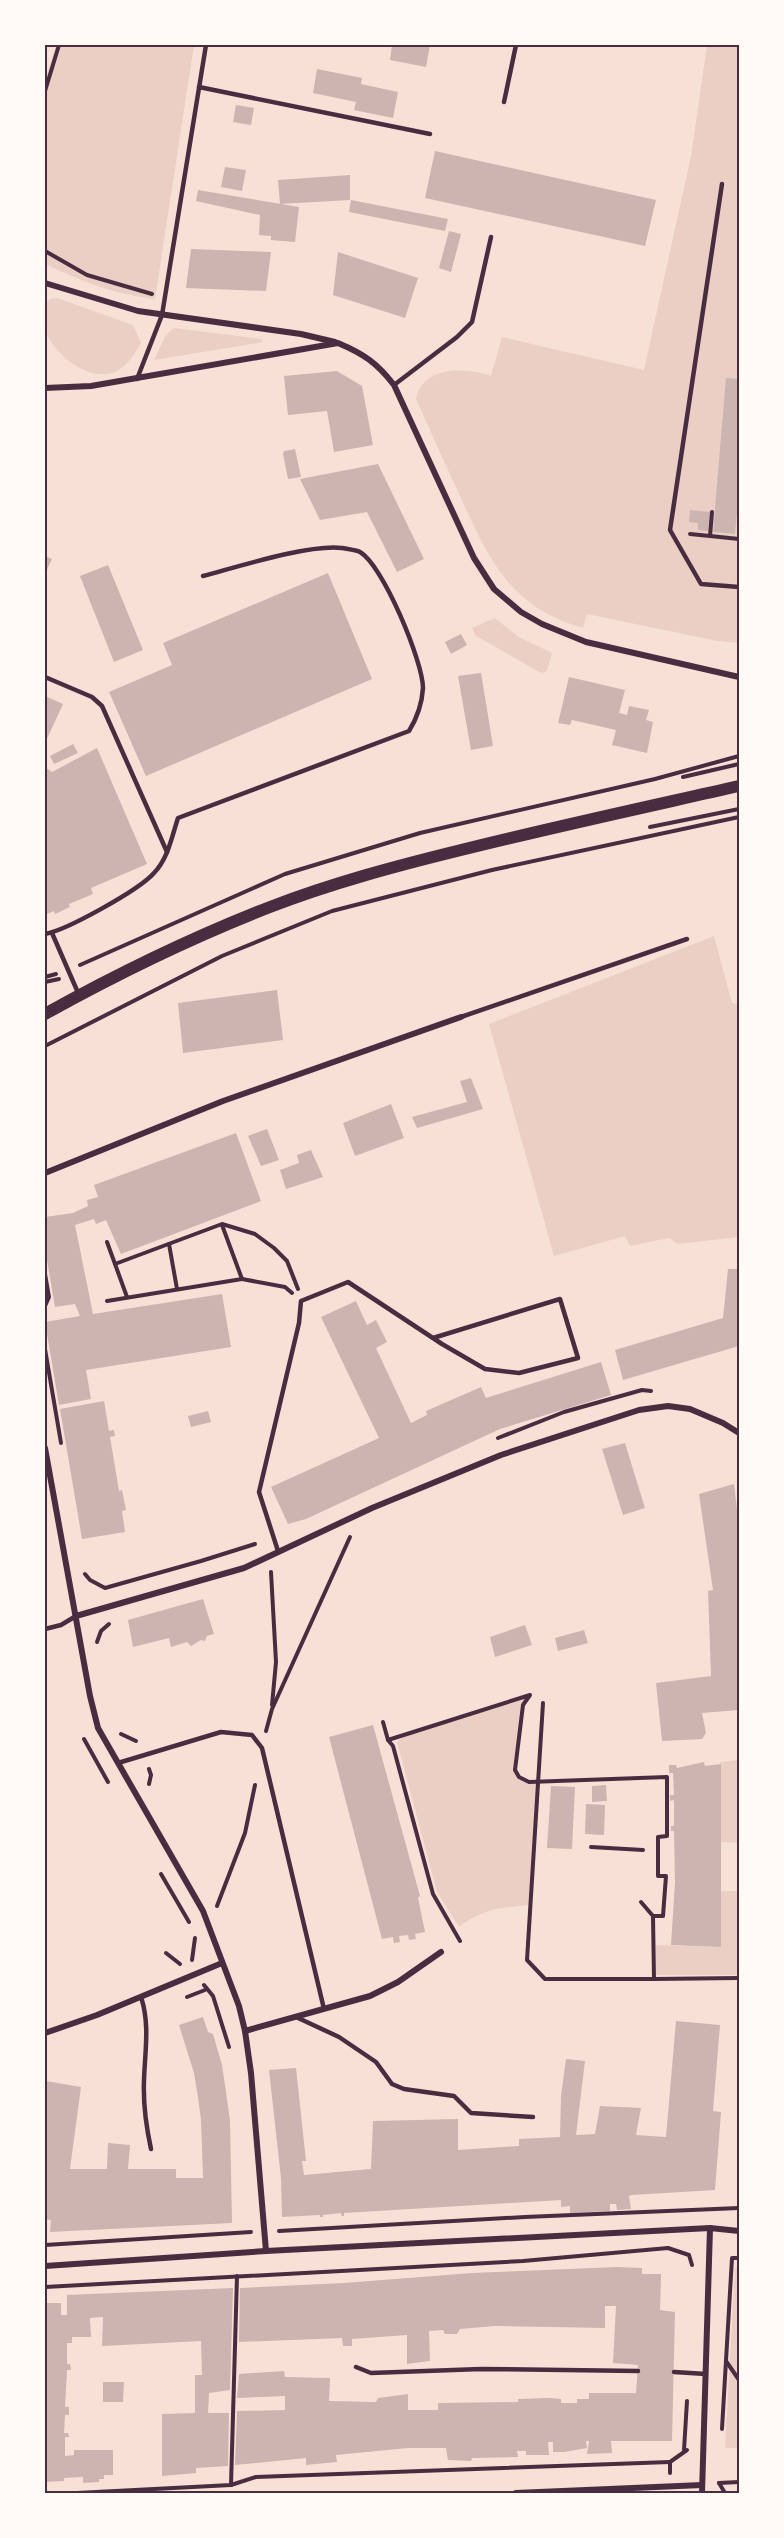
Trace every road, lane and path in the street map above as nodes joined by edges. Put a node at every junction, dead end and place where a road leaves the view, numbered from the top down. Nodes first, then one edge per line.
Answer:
1 (59, 45) edge
2 (206, 45) edge
3 (516, 45) edge
4 (199, 87) junction
5 (45, 91) edge
6 (504, 102) dead end
7 (430, 134) dead end
8 (722, 184) dead end
9 (491, 237) dead end
10 (45, 251) edge
11 (45, 283) edge
12 (164, 297) junction
13 (162, 315) junction
14 (338, 343) junction
15 (137, 379) junction
16 (394, 385) junction
17 (45, 388) edge
18 (712, 512) dead end
19 (690, 534) dead end
20 (710, 536) junction
21 (739, 539) edge
22 (202, 576) dead end
23 (739, 587) edge
24 (45, 677) edge
25 (739, 677) edge
26 (739, 786) edge
27 (739, 809) edge
28 (739, 817) edge
29 (645, 828) dead end
30 (167, 852) junction
31 (52, 933) junction
32 (45, 934) edge
33 (687, 939) dead end
34 (79, 995) junction
35 (45, 1014) edge
36 (461, 1017) joint
37 (45, 1046) edge
38 (45, 1173) edge
39 (222, 1224) junction
40 (107, 1242) dead end
41 (169, 1244) junction
42 (115, 1264) junction
43 (45, 1274) edge
44 (242, 1279) junction
45 (177, 1289) junction
46 (127, 1298) junction
47 (107, 1300) dead end
48 (302, 1301) junction
49 (45, 1306) edge
50 (433, 1338) junction
51 (739, 1433) edge
52 (45, 1448) edge
53 (363, 1512) junction
54 (278, 1551) junction
55 (269, 1555) junction
56 (76, 1616) junction
57 (45, 1629) edge
58 (543, 1703) dead end
59 (272, 1709) junction
60 (383, 1722) dead end
61 (388, 1740) junction
62 (262, 1748) junction
63 (118, 1763) junction
64 (256, 1780) dead end
65 (538, 1782) junction
66 (591, 1846) dead end
67 (643, 1850) dead end
68 (641, 1902) dead end
69 (216, 1909) dead end
70 (653, 1916) junction
71 (460, 1941) dead end
72 (441, 1952) dead end
73 (166, 1953) dead end
74 (192, 1960) dead end
75 (222, 1963) junction
76 (654, 1978) junction
77 (739, 1978) edge
78 (206, 1990) dead end
79 (141, 1997) junction
80 (324, 2009) junction
81 (296, 2017) junction
82 (245, 2031) junction
83 (45, 2032) edge
84 (231, 2055) dead end
85 (533, 2117) dead end
86 (151, 2149) dead end
87 (739, 2208) edge
88 (247, 2221) dead end
89 (710, 2228) junction
90 (279, 2231) dead end
91 (739, 2231) edge
92 (45, 2245) edge
93 (266, 2251) junction
94 (739, 2258) edge
95 (45, 2266) edge
96 (694, 2272) dead end
97 (237, 2276) junction
98 (45, 2287) edge
99 (726, 2360) junction
100 (356, 2367) dead end
101 (638, 2371) dead end
102 (674, 2373) dead end
103 (688, 2373) junction
104 (706, 2374) junction
105 (739, 2380) edge
106 (721, 2440) dead end
107 (684, 2450) dead end
108 (670, 2462) dead end
109 (720, 2473) dead end
110 (739, 2482) edge
111 (719, 2483) junction
112 (231, 2485) junction
113 (702, 2485) junction
114 (77, 2493) edge
115 (516, 2493) edge
116 (702, 2493) edge
117 (725, 2493) edge

1 - 5 path
2 - 4 lane
3 - 6 lane
4 - 7 lane
4 - 12 lane
8 - 23 lane
9 - 16 lane
10 - 12 path
11 - 13 street
12 - 13 lane
13 - 14 street
13 - 15 lane
14 - 15 street
14 - 16 street
15 - 17 street
16 - 25 street
18 - 20 path
19 - 20 path
20 - 21 path
22 - 30 lane
24 - 30 lane
26 - 34 main road
27 - 29 path
28 - 37 path
30 - 31 lane
31 - 32 lane
31 - 34 lane
33 - 36 lane
34 - 35 main road
36 - 38 street
39 - 41 path
39 - 44 path
39 - 48 path
40 - 42 path
41 - 42 path
41 - 45 path
42 - 46 path
43 - 49 path
44 - 45 path
44 - 48 path
45 - 46 path
46 - 47 path
48 - 50 lane
48 - 54 lane
50 - 50 lane
51 - 53 street
52 - 56 street
53 - 54 street
53 - 59 path
54 - 55 street
55 - 56 street
55 - 59 path
56 - 57 lane
56 - 63 street
58 - 65 path
59 - 62 path
60 - 61 path
61 - 65 path
61 - 71 path
62 - 63 lane
62 - 80 lane
63 - 75 street
64 - 69 path
65 - 70 path
65 - 76 path
66 - 67 path
68 - 70 path
70 - 76 path
72 - 80 street
73 - 74 path
75 - 79 street
75 - 82 street
76 - 77 path
78 - 84 path
79 - 83 street
79 - 86 lane
80 - 81 street
81 - 82 street
81 - 85 lane
82 - 93 street
87 - 90 path
88 - 92 path
89 - 91 street
89 - 93 street
89 - 104 street
93 - 95 street
94 - 99 path
96 - 97 path
97 - 98 path
97 - 112 path
99 - 105 path
99 - 106 path
100 - 101 lane
102 - 103 lane
103 - 104 lane
103 - 107 path
104 - 113 street
108 - 112 path
109 - 111 path
110 - 111 path
111 - 117 path
112 - 114 path
113 - 115 street
113 - 116 street

